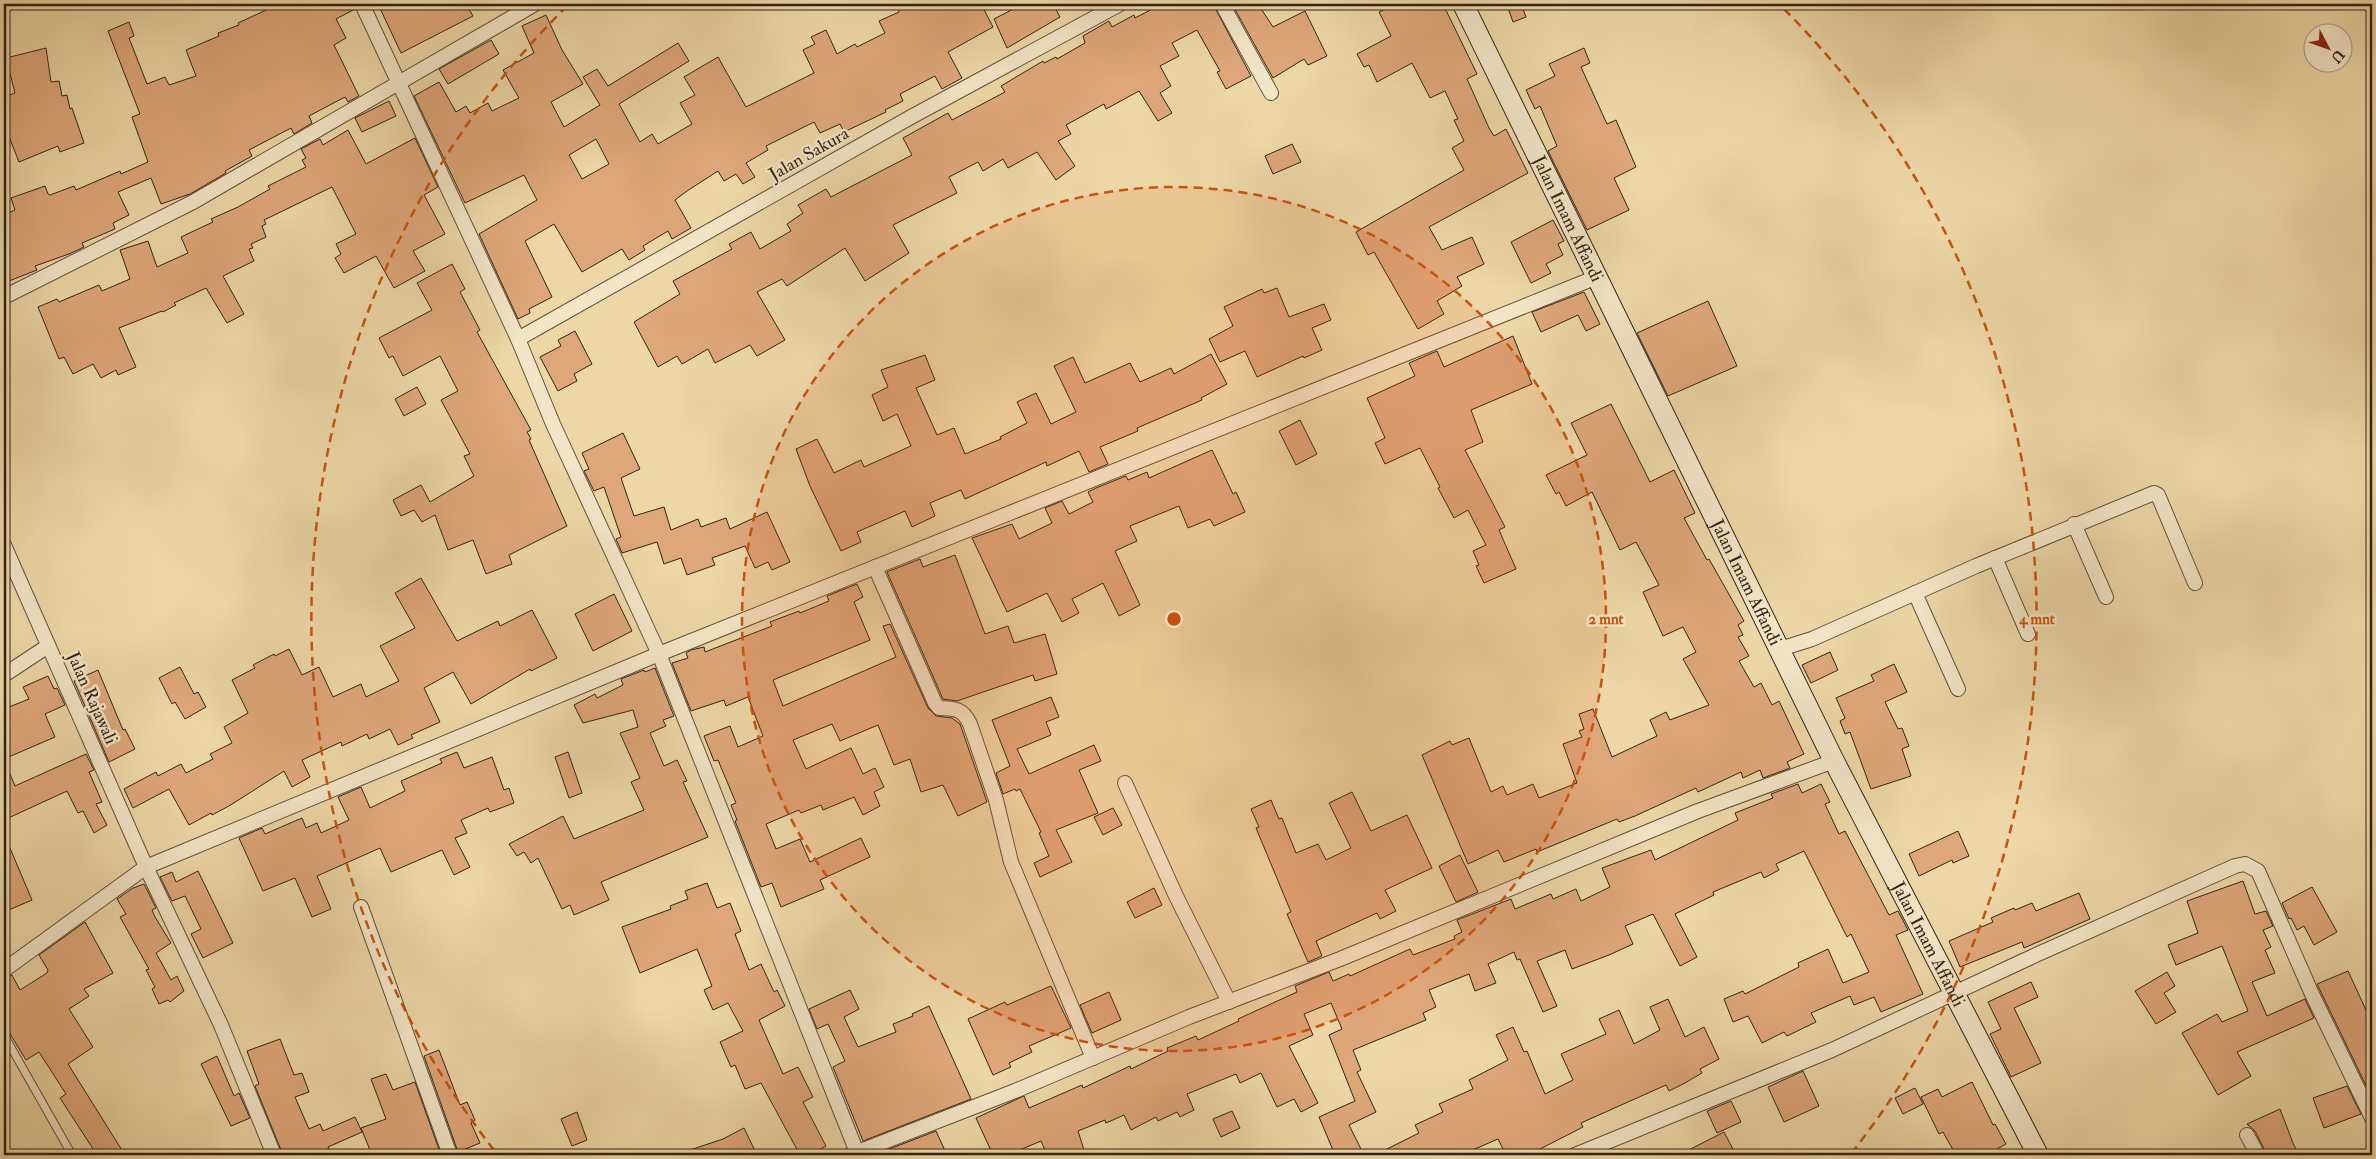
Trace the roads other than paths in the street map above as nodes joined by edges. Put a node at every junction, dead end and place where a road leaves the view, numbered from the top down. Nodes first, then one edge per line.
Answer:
1 (362, 4) edge
2 (535, 4) edge
3 (1120, 4) edge
4 (1222, 4) edge
5 (1463, 4) edge
6 (398, 83) junction
7 (1271, 93) dead end
8 (1597, 277) junction
9 (4, 297) edge
10 (518, 339) junction
11 (2074, 524) junction
12 (4, 545) edge
13 (1995, 558) junction
14 (875, 567) junction
15 (2195, 583) dead end
16 (1916, 593) junction
17 (2106, 597) dead end
18 (2028, 634) dead end
19 (48, 646) junction
20 (1780, 649) junction
21 (659, 654) junction
22 (4, 675) edge
23 (1958, 690) dead end
24 (1834, 760) junction
25 (1125, 783) dead end
26 (146, 867) junction
27 (361, 907) dead end
28 (4, 970) edge
29 (1955, 992) junction
30 (1229, 1002) junction
31 (4, 1035) edge
32 (1093, 1058) junction
33 (2372, 1118) edge
34 (2247, 1135) dead end
35 (855, 1154) edge
36 (72, 1155) edge
37 (274, 1155) edge
38 (450, 1155) edge
39 (1575, 1155) edge
40 (2038, 1155) edge
41 (2258, 1155) edge

1 - 6 street
2 - 6 street
3 - 10 street, Jalan Sakura
4 - 7 street
5 - 8 street, Jalan Imam Affandi
6 - 9 street
6 - 10 street
8 - 14 street
8 - 20 street, Jalan Imam Affandi
10 - 21 street
11 - 13 street
11 - 15 street
11 - 17 street
12 - 19 street, Jalan Rajawali
13 - 16 street
13 - 18 street
14 - 21 street
14 - 32 street
16 - 20 street
16 - 23 street
19 - 22 street
19 - 26 street, Jalan Rajawali
20 - 24 street, Jalan Imam Affandi
21 - 26 street
21 - 35 street
24 - 29 street, Jalan Imam Affandi
24 - 30 street
25 - 30 street
26 - 28 street
26 - 37 street, Jalan Rajawali
27 - 38 street
29 - 33 street
29 - 39 street
29 - 40 street, Jalan Imam Affandi
30 - 32 street
31 - 36 lane
32 - 35 street
34 - 41 street

